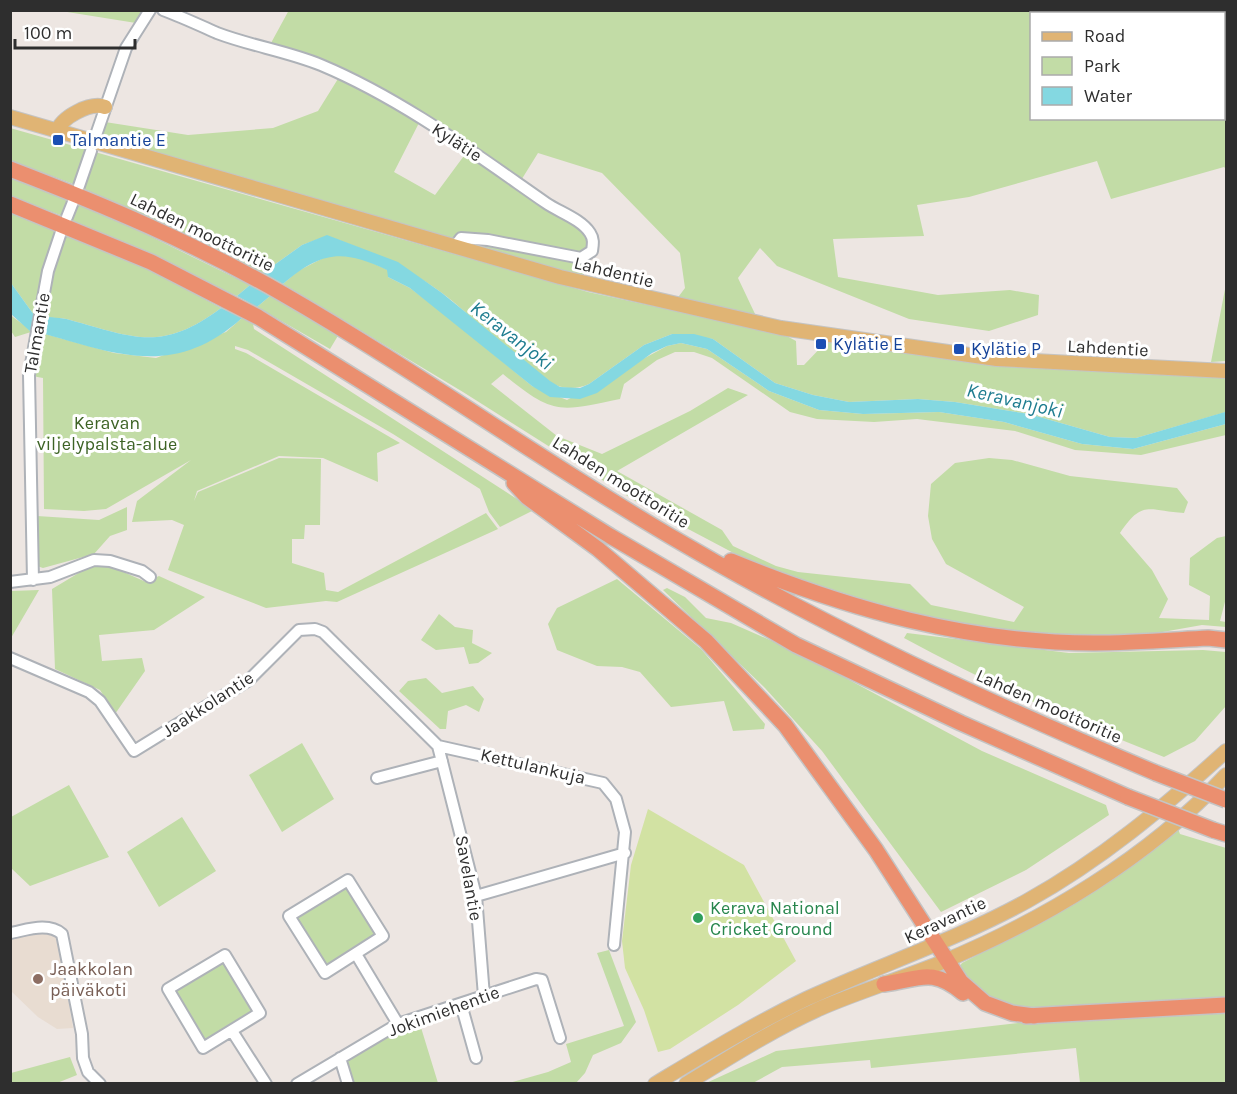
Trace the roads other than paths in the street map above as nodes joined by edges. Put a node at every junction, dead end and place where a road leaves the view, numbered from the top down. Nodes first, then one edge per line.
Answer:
1 (150, 10) edge
2 (163, 10) edge
3 (105, 107) junction
4 (10, 117) edge
5 (57, 132) junction
6 (96, 135) dead end
7 (91, 150) dead end
8 (10, 169) edge
9 (79, 186) dead end
10 (73, 202) dead end
11 (10, 204) edge
12 (67, 217) dead end
13 (61, 232) dead end
14 (455, 246) junction
15 (1227, 371) edge
16 (502, 470) junction
17 (670, 536) junction
18 (150, 577) dead end
19 (33, 580) junction
20 (10, 582) edge
21 (1227, 640) edge
22 (10, 658) edge
23 (438, 746) junction
24 (1227, 751) edge
25 (442, 761) junction
26 (1227, 775) edge
27 (377, 778) dead end
28 (1227, 800) edge
29 (1220, 832) edge
30 (625, 853) junction
31 (476, 896) junction
32 (10, 933) edge
33 (614, 945) dead end
34 (936, 945) junction
35 (356, 954) junction
36 (946, 960) junction
37 (884, 984) junction
38 (484, 996) junction
39 (461, 1004) junction
40 (1227, 1005) edge
41 (1034, 1016) junction
42 (398, 1024) junction
43 (232, 1031) junction
44 (560, 1038) dead end
45 (340, 1058) junction
46 (476, 1058) dead end
47 (100, 1083) edge
48 (266, 1083) edge
49 (297, 1083) edge
50 (348, 1083) edge
51 (655, 1083) edge
52 (686, 1083) edge

1 - 3 street
2 - 14 street, Kylätie
3 - 5 main road
3 - 6 street
4 - 5 main road, Lahdentie
5 - 14 main road, Lahdentie
7 - 9 street
8 - 17 highway, Lahden moottoritie
10 - 12 street
11 - 16 highway
13 - 19 street, Talmantie
14 - 15 main road, Lahdentie
16 - 29 highway, bridge
16 - 34 highway
17 - 21 highway
17 - 28 highway, Lahden moottoritie, bridge
18 - 19 street
19 - 20 street
22 - 23 street, Jaakkolantie
23 - 25 street
23 - 30 street, Kettulankuja
24 - 34 main road, Keravantie
25 - 27 street
25 - 31 street, Savelantie
26 - 36 main road, Keravantie
30 - 31 street
30 - 33 street, Kettulankuja
31 - 38 street, Savelantie
32 - 47 street
34 - 36 highway
34 - 51 main road, Keravantie
35 - 35 street
35 - 42 street
36 - 37 main road, Keravantie
36 - 41 highway
37 - 41 highway
37 - 52 main road, Keravantie
38 - 39 street, Jokimiehentie
38 - 44 street, Jokimiehentie
39 - 42 street, Jokimiehentie
39 - 46 street
40 - 41 highway
42 - 45 street, Jokimiehentie
43 - 43 street
43 - 48 street
45 - 49 street, Jokimiehentie
45 - 50 street

